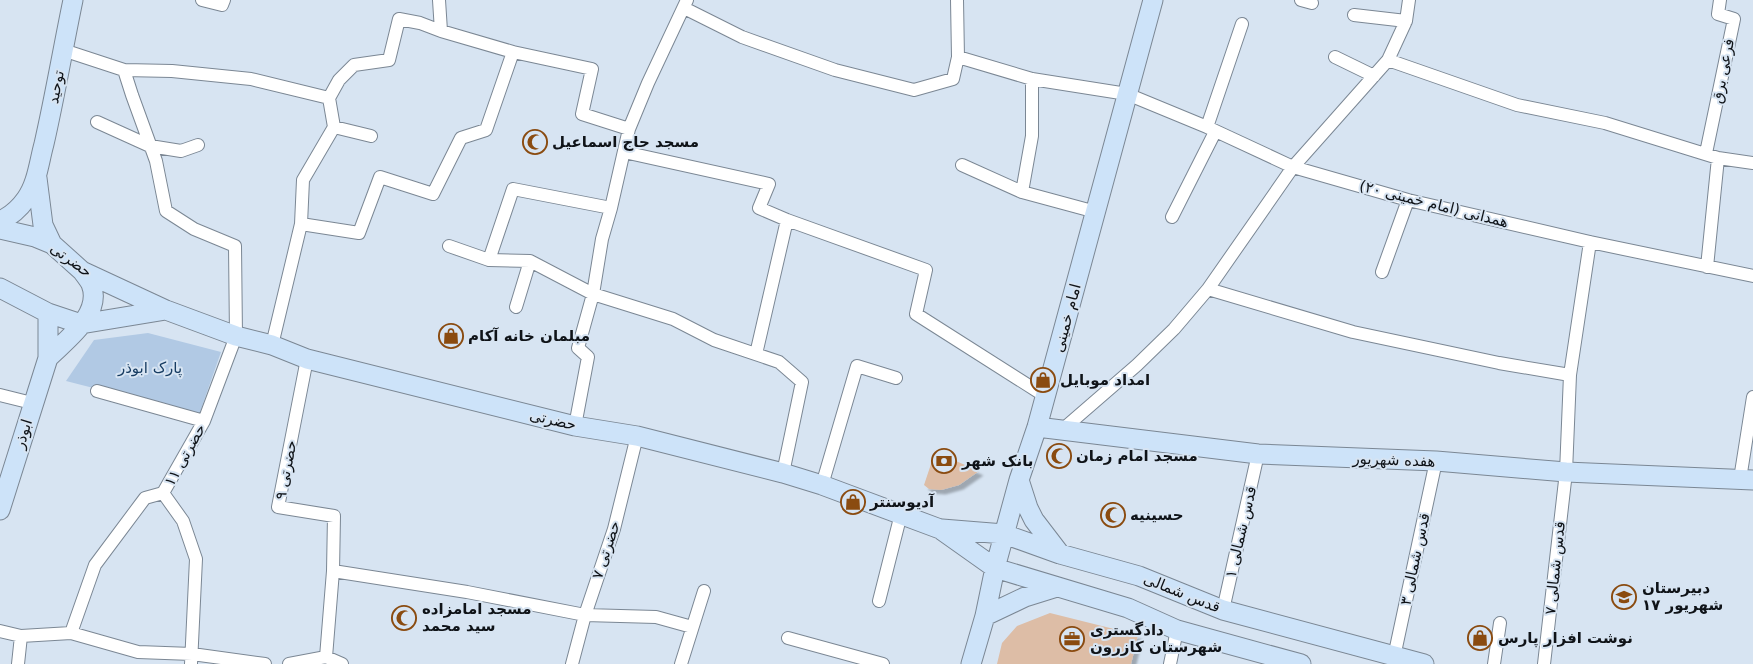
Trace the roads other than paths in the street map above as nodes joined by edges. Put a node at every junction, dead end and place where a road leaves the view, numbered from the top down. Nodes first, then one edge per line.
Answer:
1 (73, 0) edge
2 (202, 0) edge
3 (224, 0) edge
4 (439, 0) edge
5 (957, 0) edge
6 (1153, 0) edge
7 (1410, 0) edge
8 (1720, 0) edge
9 (686, 4) edge
10 (1354, 15) dead end
11 (1406, 21) junction
12 (1242, 24) dead end
13 (441, 31) junction
14 (63, 50) junction
15 (513, 52) junction
16 (958, 57) junction
17 (1335, 57) dead end
18 (1388, 60) junction
19 (124, 70) junction
20 (1374, 76) junction
21 (1032, 79) junction
22 (1127, 94) junction
23 (329, 98) junction
24 (97, 122) dead end
25 (334, 127) junction
26 (630, 129) junction
27 (1211, 129) junction
28 (371, 136) dead end
29 (198, 145) dead end
30 (150, 146) junction
31 (624, 152) junction
32 (1712, 156) junction
33 (1753, 163) edge
34 (962, 165) dead end
35 (1293, 166) junction
36 (37, 174) junction
37 (1022, 192) junction
38 (1408, 200) junction
39 (611, 208) junction
40 (1096, 212) junction
41 (1172, 217) dead end
42 (787, 220) junction
43 (0, 221) edge
44 (301, 224) junction
45 (0, 229) edge
46 (1590, 242) junction
47 (52, 244) junction
48 (449, 246) dead end
49 (489, 260) junction
50 (530, 261) junction
51 (1707, 267) junction
52 (82, 271) junction
53 (1382, 272) dead end
54 (1753, 276) edge
55 (0, 288) edge
56 (1208, 289) junction
57 (593, 294) junction
58 (516, 307) dead end
59 (166, 310) junction
60 (48, 313) junction
61 (82, 324) junction
62 (236, 336) junction
63 (272, 345) junction
64 (756, 354) junction
65 (48, 358) junction
66 (307, 359) junction
67 (1570, 375) junction
68 (896, 378) dead end
69 (97, 391) dead end
70 (0, 395) edge
71 (1045, 396) junction
72 (1753, 397) edge
73 (32, 403) junction
74 (204, 421) junction
75 (576, 426) junction
76 (1037, 427) junction
77 (1062, 430) junction
78 (637, 436) junction
79 (1258, 454) junction
80 (1436, 461) junction
81 (1566, 472) junction
82 (783, 473) junction
83 (1746, 479) edge
84 (1019, 480) junction
85 (822, 484) junction
86 (163, 493) junction
87 (0, 510) edge
88 (901, 514) junction
89 (940, 529) junction
90 (1004, 534) junction
91 (1060, 554) junction
92 (995, 568) junction
93 (333, 571) junction
94 (1057, 587) junction
95 (704, 591) dead end
96 (879, 601) dead end
97 (1223, 610) junction
98 (585, 615) junction
99 (985, 616) junction
100 (1500, 623) dead end
101 (692, 627) junction
102 (1177, 630) junction
103 (0, 631) edge
104 (71, 633) junction
105 (21, 636) junction
106 (788, 638) dead end
107 (326, 656) junction
108 (1394, 657) junction
109 (192, 659) edge
110 (18, 664) edge
111 (265, 664) edge
112 (289, 664) edge
113 (342, 664) edge
114 (572, 664) edge
115 (681, 664) edge
116 (883, 664) edge
117 (971, 664) edge
118 (1170, 664) edge
119 (1301, 664) edge
120 (1424, 664) edge
121 (1494, 664) edge
122 (1544, 664) edge

1 - 14 main road, توحید
2 - 3 street
4 - 13 street
5 - 16 street
6 - 22 main road, امام خمینی
7 - 11 street
8 - 32 street, فرعی برق
9 - 16 street
9 - 26 street
10 - 11 street
11 - 18 street
12 - 27 street
13 - 15 street
13 - 23 street
14 - 19 street
14 - 36 main road, توحید
15 - 26 street
15 - 44 street
16 - 21 street, همدانی (امام خمینی ۲۰)
17 - 20 street
18 - 20 street
18 - 32 street
19 - 23 street
19 - 30 street
20 - 35 street
21 - 22 street, همدانی (امام خمینی ۲۰)
21 - 37 street
22 - 27 street, همدانی (امام خمینی ۲۰)
22 - 40 main road, امام خمینی
23 - 25 street
24 - 30 street
25 - 28 street
25 - 44 street
26 - 31 street
27 - 35 street, همدانی (امام خمینی ۲۰)
27 - 41 street
29 - 30 street
30 - 62 street
31 - 39 street
31 - 42 street
32 - 33 street
32 - 51 street
34 - 37 street
35 - 38 street, همدانی (امام خمینی ۲۰)
35 - 56 street
36 - 43 main road, توحید
36 - 47 main road, توحید
37 - 40 street
38 - 46 street, همدانی (امام خمینی ۲۰)
38 - 53 street
39 - 49 street
39 - 57 street
40 - 71 main road, امام خمینی
42 - 64 street
42 - 71 street
44 - 63 street
45 - 47 main road, حضرتی
46 - 51 street, همدانی (امام خمینی ۲۰)
46 - 67 street, ۷ قدس شمالی
47 - 52 main road, حضرتی
48 - 49 street
49 - 50 street
50 - 57 street
50 - 58 street
51 - 54 street, همدانی (امام خمینی ۲۰)
52 - 59 main road, حضرتی
52 - 61 main road
55 - 60 main road, حضرتی
56 - 67 street
56 - 77 street
57 - 64 street
57 - 75 street
59 - 61 main road, حضرتی
59 - 62 main road, حضرتی
60 - 61 main road, حضرتی
60 - 65 main road
61 - 65 main road
62 - 63 main road, حضرتی
62 - 74 street, حضرتی ۱۱
63 - 66 main road, حضرتی
64 - 82 street
65 - 73 main road, ابوذر
66 - 75 main road, حضرتی
66 - 93 street, حضرتی ۹
67 - 81 street, ۷ قدس شمالی
68 - 85 street
69 - 74 street
70 - 73 street
71 - 76 main road, امام خمینی
72 - 83 street
73 - 87 main road, ابوذر
74 - 86 street, حضرتی ۱۱
75 - 78 main road, حضرتی
76 - 77 main road, هفده شهریور
76 - 84 main road, امام خمینی
77 - 79 main road, هفده شهریور
78 - 82 main road, حضرتی
78 - 98 street, حضرتی ۷
79 - 80 main road, هفده شهریور
79 - 97 street, قدس شمالی ۱
80 - 81 main road, هفده شهریور
80 - 108 street, ۳ قدس شمالی
81 - 83 main road, هفده شهریور
81 - 122 street, ۷ قدس شمالی
82 - 85 main road, حضرتی
84 - 90 main road, امام خمینی
84 - 91 main road
85 - 88 main road, حضرتی
86 - 104 street, حضرتی ۱۱
86 - 109 street
88 - 89 main road, حضرتی
88 - 96 street
89 - 90 main road, قدس شمالی
89 - 92 main road
90 - 91 main road, قدس شمالی
90 - 92 main road, امام خمینی
91 - 97 main road, قدس شمالی
92 - 94 main road
92 - 99 main road, امام خمینی
93 - 98 street
93 - 107 street, حضرتی ۹
94 - 99 main road
94 - 102 main road
95 - 101 street
97 - 108 main road, قدس شمالی
98 - 101 street
98 - 114 street, حضرتی ۷
99 - 117 main road, امام خمینی
100 - 121 street
101 - 115 street
102 - 118 street
102 - 119 main road
103 - 105 street
104 - 105 street
104 - 109 street
105 - 110 street
106 - 116 street
107 - 112 street
107 - 113 street
108 - 120 main road, قدس شمالی
109 - 111 street

